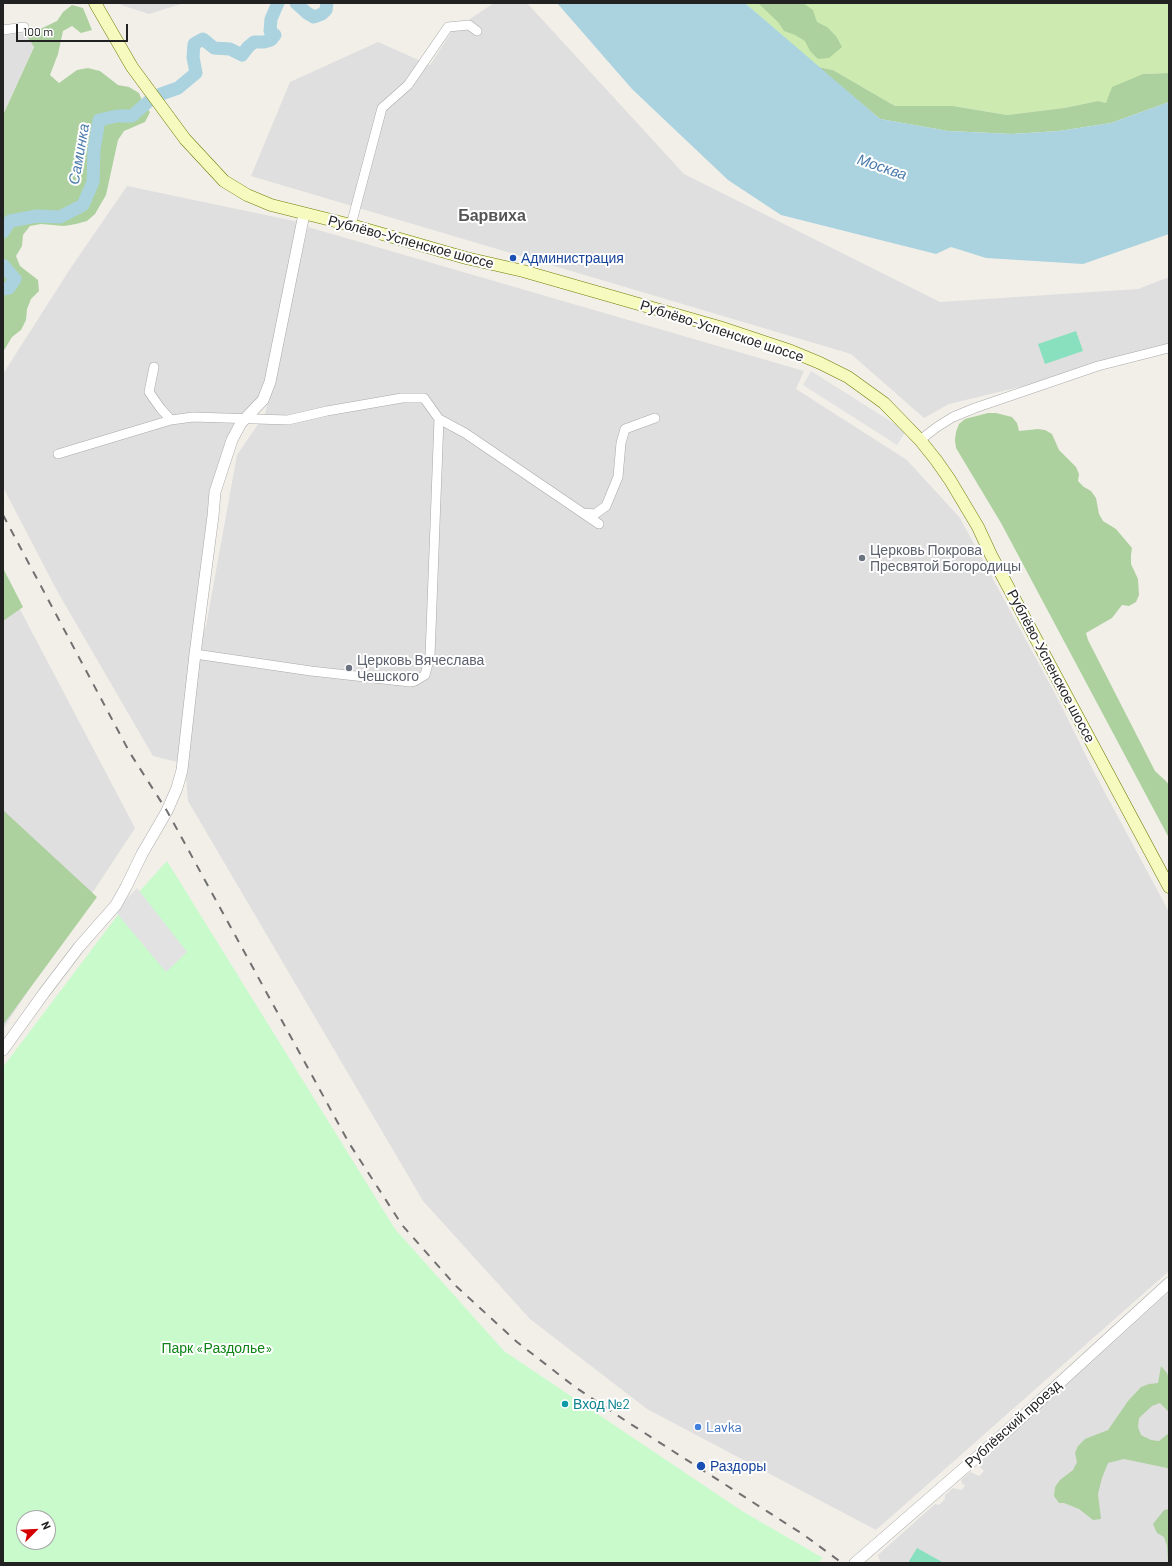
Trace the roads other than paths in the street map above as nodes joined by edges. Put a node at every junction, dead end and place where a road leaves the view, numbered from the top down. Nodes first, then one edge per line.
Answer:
1 (95, 3) edge
2 (24, 28) dead end
3 (3, 30) edge
4 (477, 31) dead end
5 (304, 214) junction
6 (351, 226) junction
7 (1169, 348) edge
8 (154, 367) dead end
9 (655, 418) dead end
10 (246, 419) junction
11 (439, 419) junction
12 (171, 420) junction
13 (920, 440) junction
14 (58, 454) dead end
15 (581, 512) junction
16 (599, 524) dead end
17 (195, 654) junction
18 (1169, 887) edge
19 (3, 1050) edge
20 (1169, 1284) edge
21 (855, 1563) edge

1 - 5 main road, Рублёво-Успенское шоссе
2 - 3 street
4 - 6 street
5 - 6 main road, Рублёво-Успенское шоссе
5 - 10 street
6 - 13 main road, Рублёво-Успенское шоссе
7 - 13 street
8 - 12 street
9 - 15 street
10 - 11 street
10 - 12 street
10 - 17 street
11 - 15 street
11 - 17 street
12 - 14 street
13 - 18 main road, Рублёво-Успенское шоссе
15 - 16 street
17 - 19 street
20 - 21 street, Рублёвский проезд

